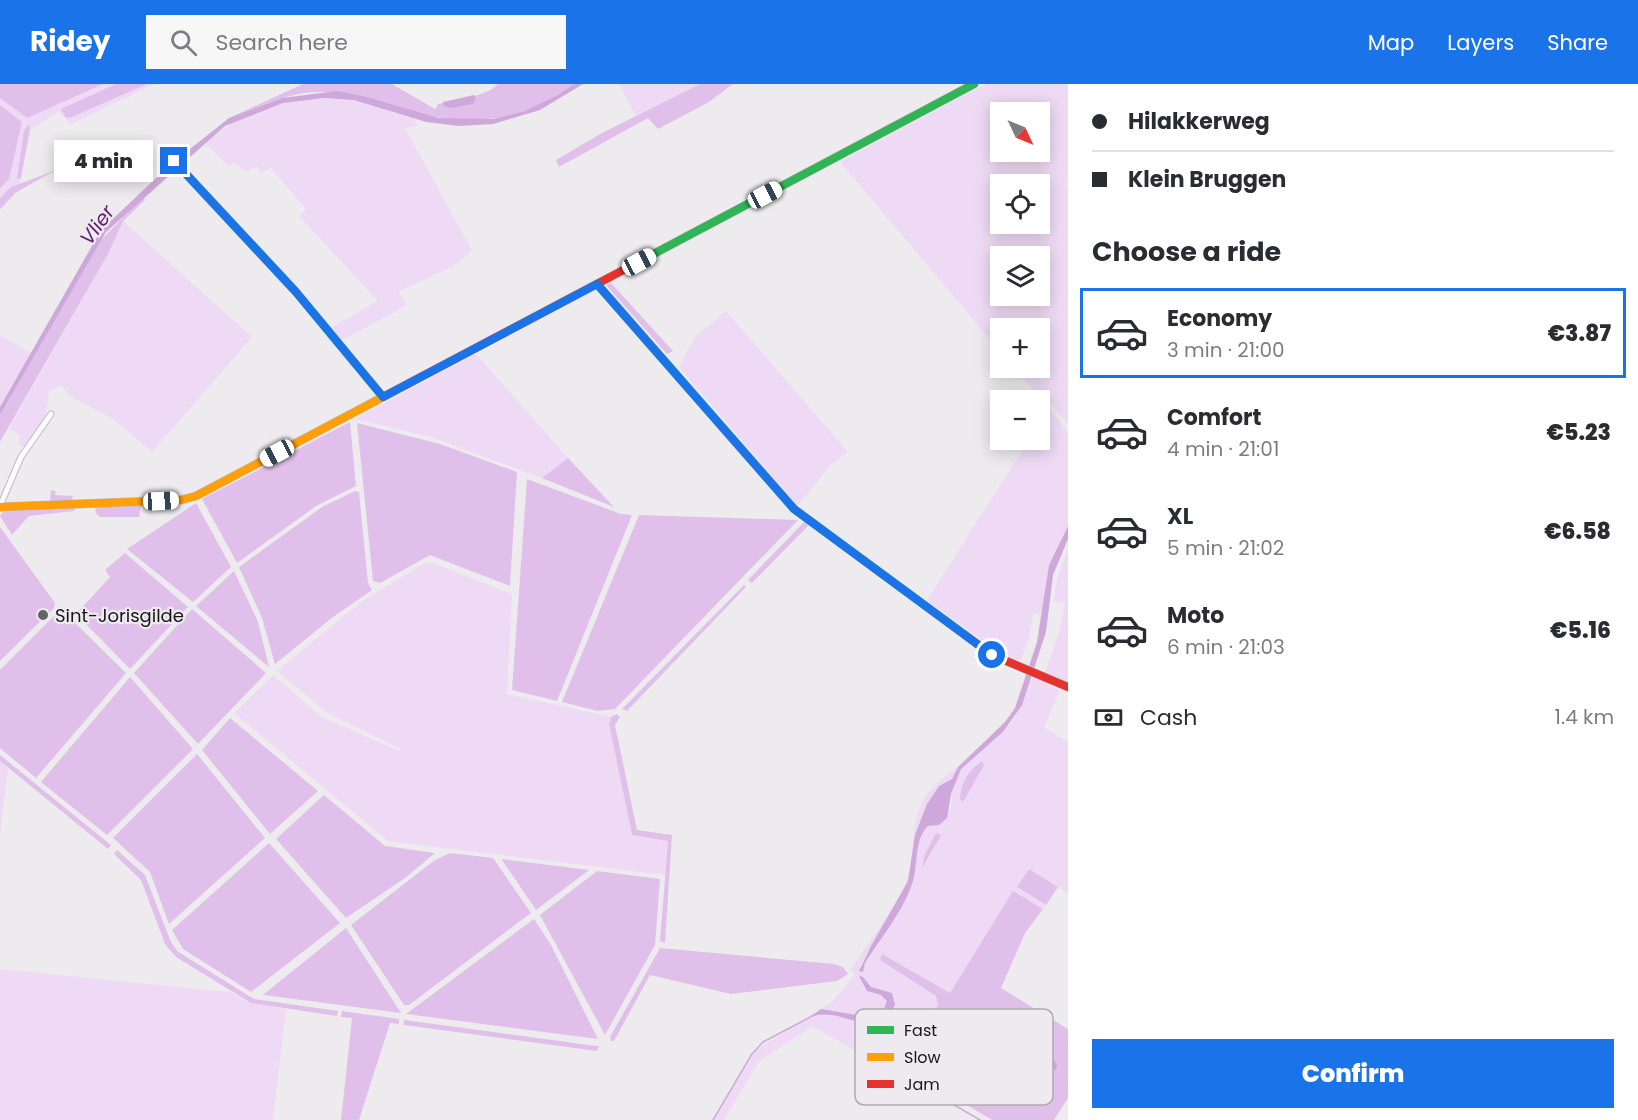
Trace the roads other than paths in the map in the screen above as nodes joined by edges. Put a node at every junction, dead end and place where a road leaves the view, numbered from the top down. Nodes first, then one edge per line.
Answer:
1 (975, 84) edge
2 (177, 164) dead end
3 (597, 284) junction
4 (383, 397) junction
5 (51, 414) dead end
6 (0, 507) edge
7 (1068, 687) edge

1 - 3 street
2 - 4 street
3 - 4 street
3 - 7 street
4 - 6 street
5 - 6 street

